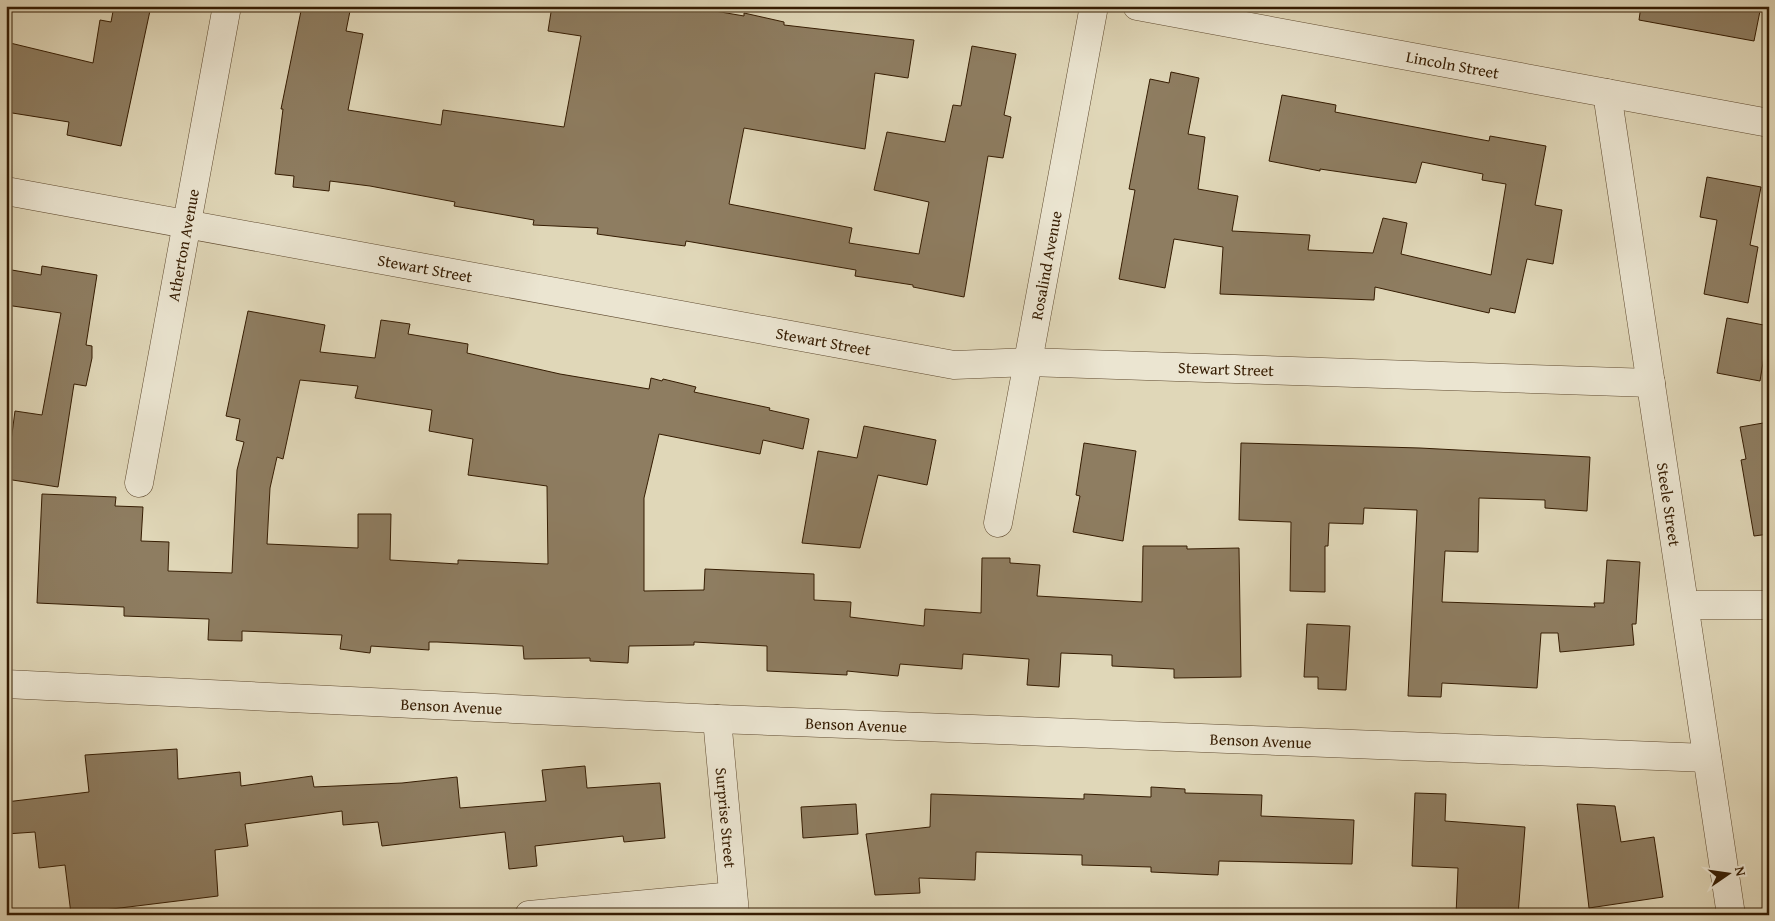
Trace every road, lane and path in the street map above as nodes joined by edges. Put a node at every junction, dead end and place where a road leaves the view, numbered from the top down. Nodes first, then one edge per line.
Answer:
1 (227, 6) edge
2 (1094, 6) edge
3 (1138, 6) edge
4 (1607, 93) junction
5 (1769, 123) edge
6 (6, 191) edge
7 (186, 224) junction
8 (1028, 362) junction
9 (1651, 383) junction
10 (139, 483) dead end
11 (998, 523) dead end
12 (1685, 605) junction
13 (1769, 605) edge
14 (6, 684) edge
15 (717, 719) junction
16 (1707, 758) junction
17 (734, 905) edge
18 (529, 915) edge
19 (1731, 915) edge

1 - 7 street, Atherton Avenue
2 - 8 street, Rosalind Avenue
3 - 4 street, Lincoln Street
4 - 5 street, Lincoln Street
4 - 9 street, Steele Street
6 - 7 street, Stewart Street
7 - 8 street, Stewart Street
7 - 10 street, Atherton Avenue
8 - 9 street, Stewart Street
8 - 11 street, Rosalind Avenue
9 - 12 street, Steele Street
12 - 13 street
12 - 16 street, Steele Street
14 - 15 street, Benson Avenue
15 - 16 street, Benson Avenue
15 - 17 street, Surprise Street
16 - 19 street, Steele Street
17 - 18 street

